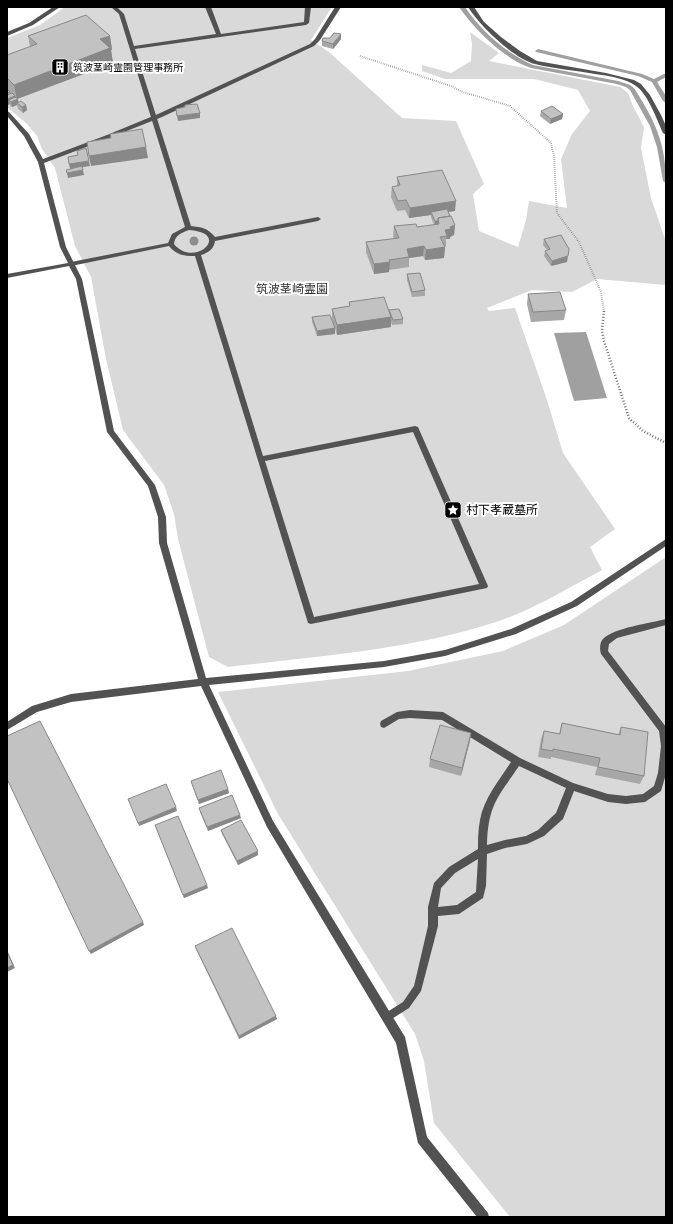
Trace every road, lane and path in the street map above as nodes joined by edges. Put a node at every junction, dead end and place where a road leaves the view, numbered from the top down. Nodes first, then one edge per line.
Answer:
1 (57, 7) edge
2 (114, 7) edge
3 (208, 7) edge
4 (308, 7) edge
5 (338, 7) edge
6 (471, 7) edge
7 (7, 34) edge
8 (219, 36) junction
9 (131, 48) junction
10 (360, 56) dead end
11 (7, 113) edge
12 (154, 118) junction
13 (666, 133) edge
14 (41, 162) junction
15 (318, 219) dead end
16 (188, 228) junction
17 (213, 239) junction
18 (171, 244) junction
19 (197, 254) junction
20 (72, 264) junction
21 (7, 276) edge
22 (666, 443) edge
23 (261, 460) junction
24 (666, 542) edge
25 (666, 622) edge
26 (203, 682) junction
27 (384, 724) dead end
28 (7, 726) edge
29 (517, 761) junction
30 (571, 786) junction
31 (484, 851) junction
32 (433, 912) junction
33 (387, 1017) junction
34 (484, 1217) edge

1 - 7 street
2 - 9 street
3 - 8 street
4 - 8 street
5 - 12 street
6 - 13 street
8 - 9 street
9 - 12 street
10 - 22 path
11 - 14 street
12 - 14 street
12 - 16 street
14 - 20 street
15 - 17 street
16 - 17 street
16 - 18 street
17 - 19 street
18 - 19 street
18 - 20 street
19 - 23 street
20 - 21 street
20 - 26 street
23 - 23 street
24 - 26 street
25 - 30 street
26 - 28 street
26 - 33 street
27 - 29 street
29 - 30 street
29 - 31 street
30 - 31 street
31 - 32 street
31 - 32 street
32 - 33 street
33 - 34 street

